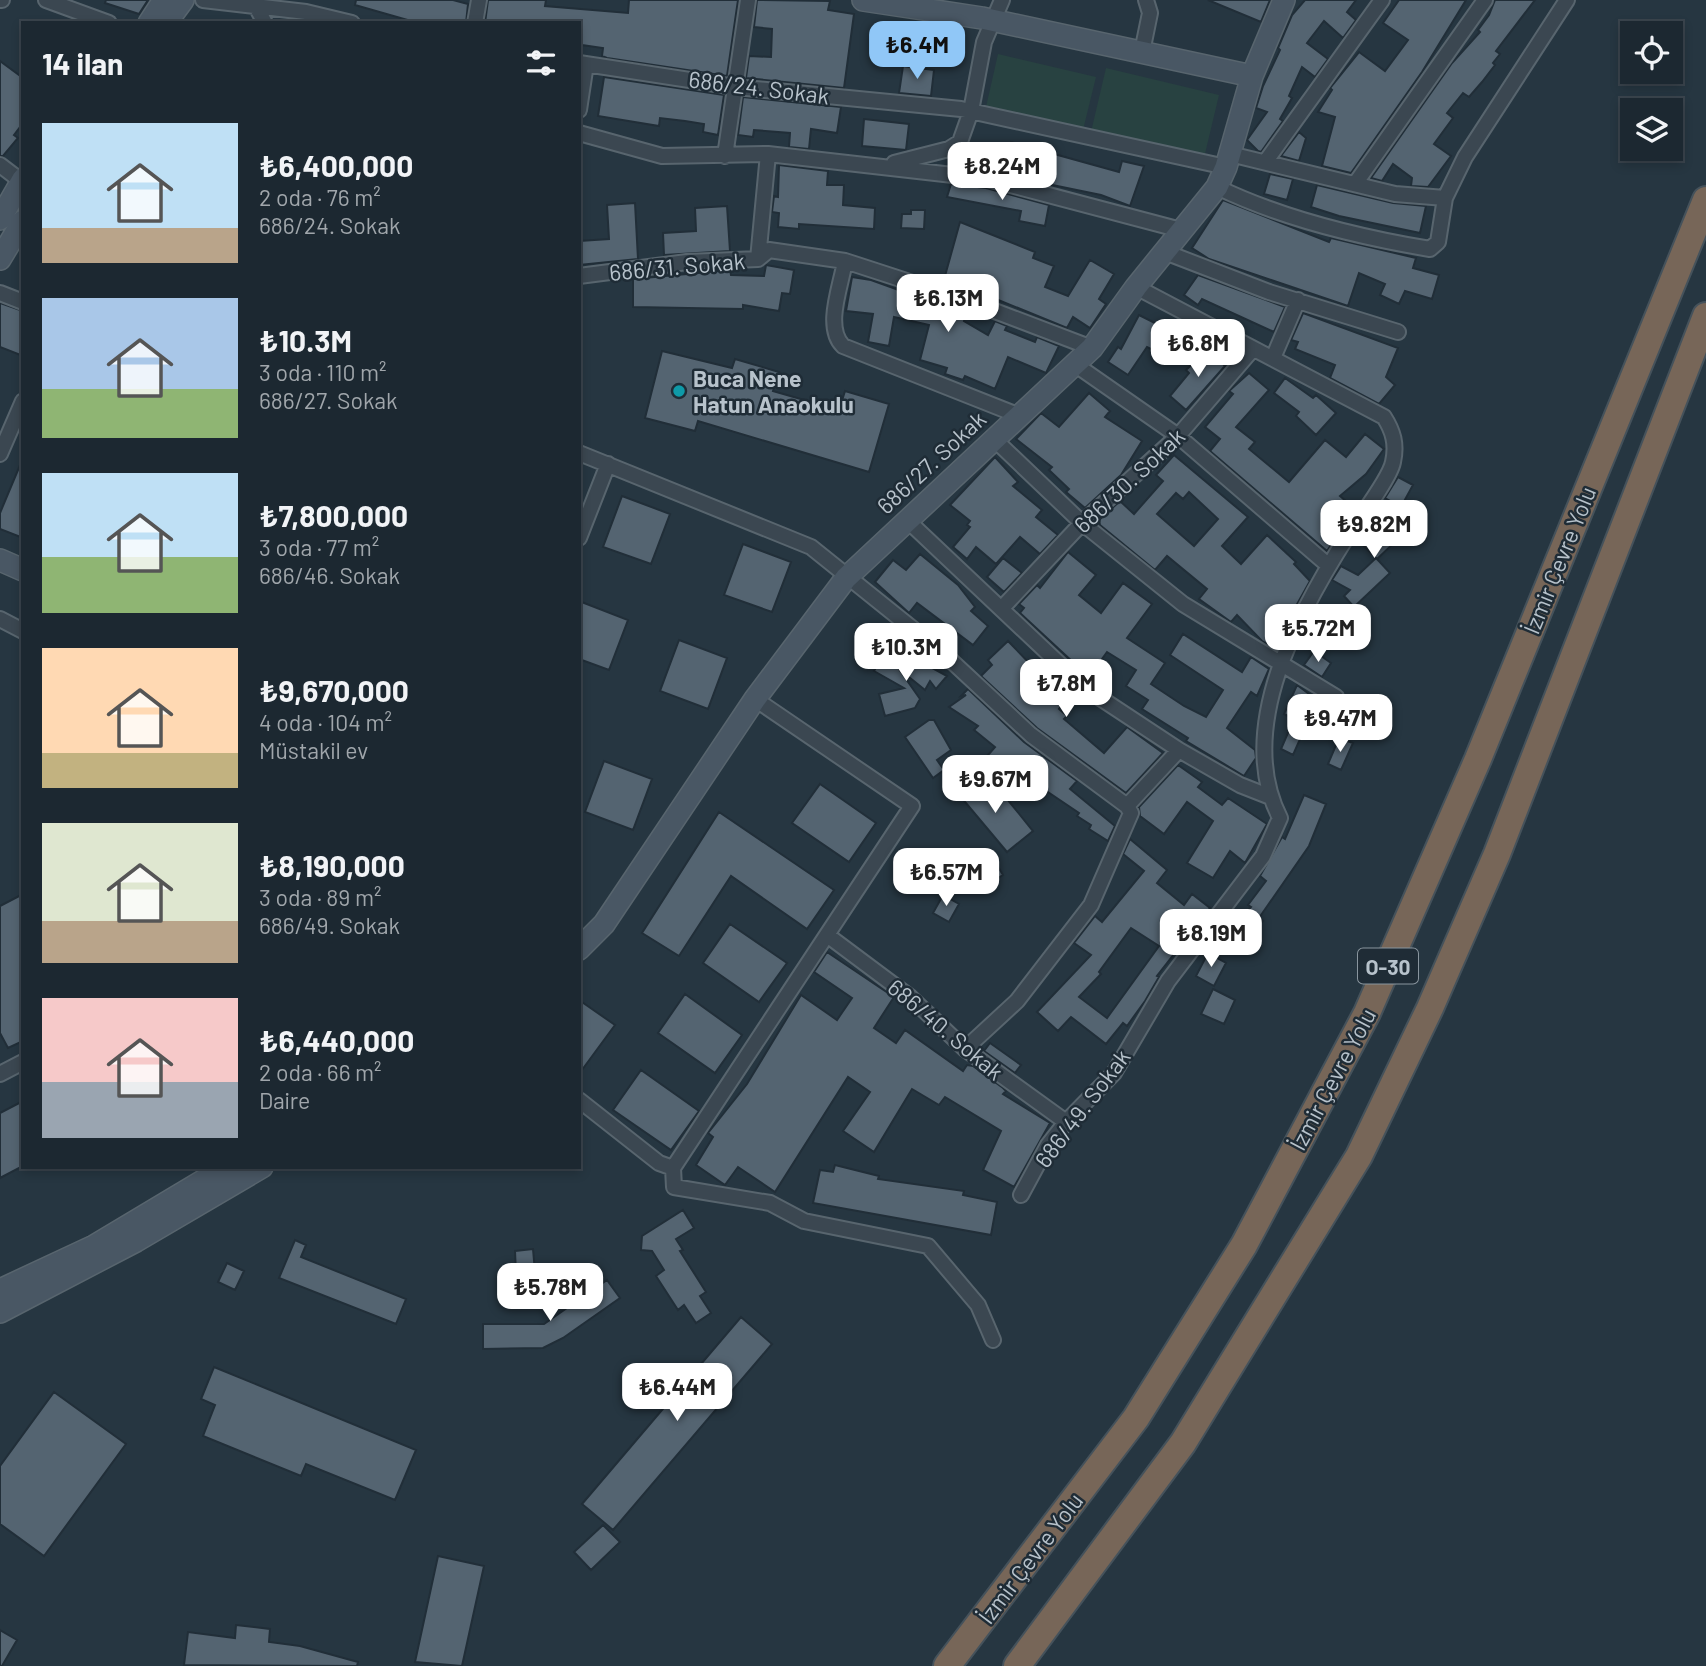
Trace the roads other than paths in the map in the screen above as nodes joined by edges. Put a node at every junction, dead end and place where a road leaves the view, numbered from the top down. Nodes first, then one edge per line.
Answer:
1 (46, 0) edge
2 (164, 0) edge
3 (183, 0) edge
4 (203, 0) edge
5 (479, 0) edge
6 (748, 0) edge
7 (863, 0) edge
8 (1002, 0) edge
9 (1146, 0) edge
10 (1284, 0) edge
11 (1382, 0) edge
12 (1485, 0) edge
13 (1567, 0) edge
14 (254, 4) edge
15 (992, 20) junction
16 (104, 21) edge
17 (150, 21) edge
18 (167, 21) edge
19 (264, 21) edge
20 (344, 21) edge
21 (475, 21) edge
22 (1142, 52) junction
23 (582, 64) edge
24 (1252, 76) junction
25 (735, 87) junction
26 (971, 111) junction
27 (581, 134) edge
28 (768, 154) junction
29 (725, 156) junction
30 (1228, 160) junction
31 (1266, 161) junction
32 (0, 165) edge
33 (883, 166) junction
34 (21, 179) edge
35 (21, 182) edge
36 (1355, 184) junction
37 (1217, 187) junction
38 (1446, 198) junction
39 (1706, 200) edge
40 (0, 219) edge
41 (21, 224) edge
42 (1181, 230) junction
43 (1165, 252) junction
44 (0, 259) edge
45 (758, 259) junction
46 (845, 261) junction
47 (581, 276) edge
48 (1136, 287) junction
49 (0, 293) edge
50 (1298, 300) junction
51 (21, 301) edge
52 (1706, 316) edge
53 (1398, 332) dead end
54 (1092, 348) junction
55 (1252, 350) junction
56 (1273, 358) junction
57 (1076, 365) junction
58 (21, 406) edge
59 (1020, 416) junction
60 (1178, 436) junction
61 (994, 439) junction
62 (0, 454) edge
63 (581, 454) edge
64 (608, 464) junction
65 (907, 520) junction
66 (1082, 523) junction
67 (581, 533) edge
68 (1329, 566) junction
69 (5, 568) edge
70 (846, 578) junction
71 (21, 583) edge
72 (1003, 607) junction
73 (0, 619) edge
74 (21, 630) edge
75 (1281, 662) junction
76 (1336, 697) dead end
77 (755, 699) junction
78 (1179, 750) junction
79 (1268, 796) junction
80 (1127, 806) junction
81 (827, 935) junction
82 (581, 947) edge
83 (965, 1049) junction
84 (21, 1063) edge
85 (0, 1074) edge
86 (581, 1102) edge
87 (1066, 1122) junction
88 (673, 1168) junction
89 (223, 1169) edge
90 (259, 1169) edge
91 (1021, 1195) dead end
92 (0, 1290) edge
93 (0, 1311) edge
94 (993, 1340) dead end
95 (947, 1666) edge
96 (1017, 1666) edge

1 - 16 street
2 - 17 street
3 - 18 street
4 - 14 street
5 - 21 street
6 - 25 street
7 - 15 street
8 - 15 street
9 - 22 street
10 - 24 street, 686/27. Sokak
11 - 31 street
12 - 36 street
13 - 38 street
14 - 19 street
14 - 20 street
15 - 22 street
15 - 26 street
22 - 24 street
23 - 25 street, 686/24. Sokak
24 - 30 street, 686/27. Sokak
25 - 26 street, 686/24. Sokak
25 - 29 street
26 - 30 street, 686/24. Sokak
26 - 33 street
27 - 29 street
28 - 29 street
28 - 33 street
28 - 45 street
30 - 31 street, 686/24. Sokak
30 - 37 street, 686/27. Sokak
31 - 36 street, 686/24. Sokak
32 - 34 street
33 - 42 street
35 - 40 street
36 - 38 street, 686/24. Sokak
37 - 38 street
37 - 42 street, 686/27. Sokak
39 - 95 highway, İzmir Çevre Yolu / O-30
41 - 44 street
42 - 43 street, 686/27. Sokak
43 - 48 street, 686/27. Sokak
43 - 50 street
45 - 46 street, 686/31. Sokak
45 - 47 street, 686/31. Sokak
46 - 54 street, 686/31. Sokak
46 - 59 street
48 - 54 street, 686/27. Sokak
48 - 55 street, 686/49. Sokak
49 - 51 street
50 - 53 street
50 - 56 street
52 - 96 highway, O-30
54 - 57 street, 686/27. Sokak
55 - 56 street, 686/49. Sokak
55 - 60 street, 686/30. Sokak
56 - 68 street, 686/49. Sokak
57 - 59 street, 686/27. Sokak
57 - 60 street
58 - 62 street
59 - 61 street, 686/27. Sokak
60 - 66 street, 686/30. Sokak
60 - 68 street
61 - 65 street, 686/27. Sokak
61 - 66 street
63 - 64 street
64 - 67 street
64 - 70 street
65 - 70 street, 686/27. Sokak
65 - 72 street
66 - 72 street, 686/30. Sokak
66 - 75 street
68 - 75 street, 686/49. Sokak
69 - 71 street
70 - 77 street, 686/27. Sokak
70 - 80 street
72 - 78 street
73 - 74 street
75 - 76 street
75 - 79 street, 686/49. Sokak
77 - 81 street
77 - 82 street, 686/27. Sokak
78 - 79 street
78 - 80 street
79 - 87 street, 686/49. Sokak
80 - 83 street
81 - 83 street, 686/40. Sokak
81 - 88 street
83 - 87 street, 686/40. Sokak
84 - 85 street
86 - 88 street
87 - 91 street, 686/49. Sokak
88 - 94 street
89 - 92 street
90 - 93 street

